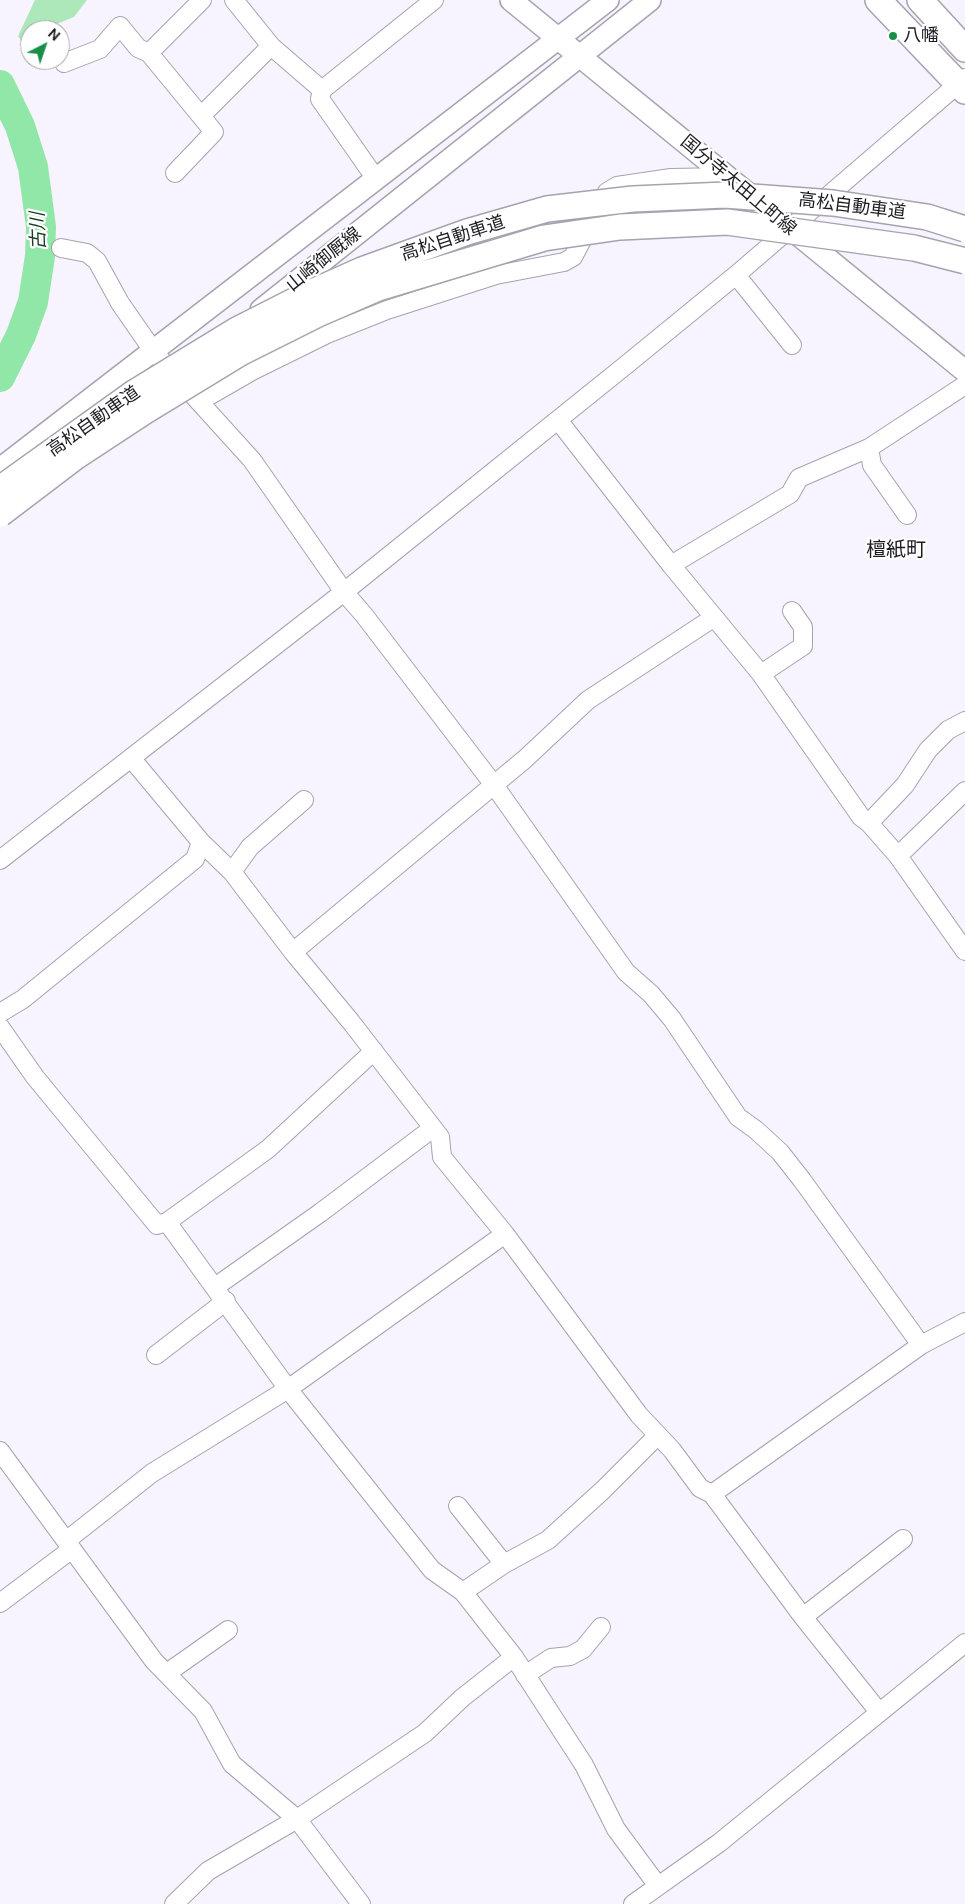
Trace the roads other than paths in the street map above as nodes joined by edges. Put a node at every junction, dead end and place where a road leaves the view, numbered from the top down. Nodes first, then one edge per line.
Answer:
1 (202, 0) edge
2 (234, 0) edge
3 (434, 0) edge
4 (511, 0) edge
5 (608, 0) edge
6 (650, 0) edge
7 (878, 0) edge
8 (920, 0) edge
9 (558, 39) junction
10 (271, 46) junction
11 (965, 49) edge
12 (149, 53) junction
13 (580, 55) junction
14 (70, 61) edge
15 (963, 84) edge
16 (322, 90) junction
17 (201, 116) junction
18 (175, 173) dead end
19 (727, 177) junction
20 (376, 179) junction
21 (789, 229) junction
22 (965, 229) edge
23 (61, 248) dead end
24 (965, 261) edge
25 (736, 275) junction
26 (792, 345) dead end
27 (154, 352) junction
28 (965, 371) edge
29 (176, 376) junction
30 (965, 385) edge
31 (200, 402) junction
32 (558, 420) junction
33 (869, 448) junction
34 (0, 469) edge
35 (0, 490) edge
36 (0, 514) edge
37 (907, 515) dead end
38 (0, 524) edge
39 (671, 565) junction
40 (344, 592) junction
41 (792, 611) dead end
42 (713, 618) junction
43 (761, 674) junction
44 (965, 721) edge
45 (131, 758) junction
46 (494, 785) junction
47 (965, 790) edge
48 (304, 800) dead end
49 (870, 823) junction
50 (201, 842) junction
51 (898, 856) junction
52 (0, 860) edge
53 (232, 872) junction
54 (965, 951) edge
55 (293, 952) junction
56 (0, 1013) edge
57 (0, 1027) edge
58 (374, 1051) junction
59 (433, 1128) junction
60 (166, 1222) junction
61 (505, 1234) junction
62 (220, 1294) junction
63 (965, 1322) edge
64 (922, 1345) junction
65 (156, 1355) dead end
66 (288, 1389) junction
67 (658, 1436) junction
68 (4, 1463) edge
69 (712, 1494) junction
70 (458, 1506) dead end
71 (903, 1539) dead end
72 (69, 1545) junction
73 (504, 1564) junction
74 (464, 1592) junction
75 (0, 1603) edge
76 (804, 1617) junction
77 (601, 1627) dead end
78 (228, 1630) dead end
79 (965, 1643) edge
80 (514, 1657) junction
81 (167, 1674) junction
82 (525, 1675) junction
83 (880, 1712) junction
84 (296, 1819) junction
85 (658, 1886) junction
86 (174, 1904) edge
87 (362, 1904) edge
88 (633, 1904) edge

1 - 12 street
2 - 10 street
3 - 16 street
4 - 9 main road, 国分寺太田上町線
5 - 9 main road, 山崎御厩線
6 - 13 main road, 山崎御厩線
7 - 15 highway
8 - 11 highway
9 - 13 main road, 国分寺太田上町線
9 - 20 main road, 山崎御厩線
10 - 16 street
10 - 17 street
12 - 14 street
12 - 17 street
13 - 19 main road, 国分寺太田上町線
13 - 29 main road, 山崎御厩線
15 - 21 street
16 - 20 street
17 - 18 street
19 - 21 main road, 国分寺太田上町線
19 - 31 street
20 - 27 main road, 山崎御厩線
21 - 25 street
21 - 28 main road, 国分寺太田上町線
22 - 35 highway, 高松自動車道, bridge
23 - 27 street
24 - 36 highway, 高松自動車道, bridge
25 - 26 street
25 - 32 street
27 - 29 street
27 - 34 main road, 山崎御厩線
29 - 31 street
29 - 38 main road, 山崎御厩線
30 - 33 street
31 - 40 street
32 - 39 street
32 - 40 street
33 - 37 street
33 - 39 street
39 - 42 street
40 - 45 street
40 - 46 street
41 - 43 street
42 - 43 street
42 - 46 street
43 - 49 street
44 - 49 street
45 - 50 street
45 - 52 street
46 - 55 street
46 - 64 street
47 - 51 street
48 - 53 street
49 - 51 street
50 - 53 street
50 - 56 street
51 - 54 street
53 - 55 street
55 - 58 street
57 - 60 street
58 - 59 street
58 - 60 street
59 - 61 street
59 - 62 street
60 - 62 street
61 - 66 street
61 - 67 street
62 - 65 street
62 - 66 street
63 - 64 street
64 - 69 street
66 - 72 street
66 - 74 street
67 - 69 street
67 - 73 street
68 - 72 street
69 - 76 street
70 - 73 street
71 - 76 street
72 - 75 street
72 - 81 street
73 - 74 street
74 - 80 street
76 - 83 street
77 - 82 street
78 - 81 street
79 - 83 street
80 - 82 street
80 - 84 street
81 - 84 street
82 - 85 street
83 - 85 street
84 - 86 street
84 - 87 street
85 - 88 street

